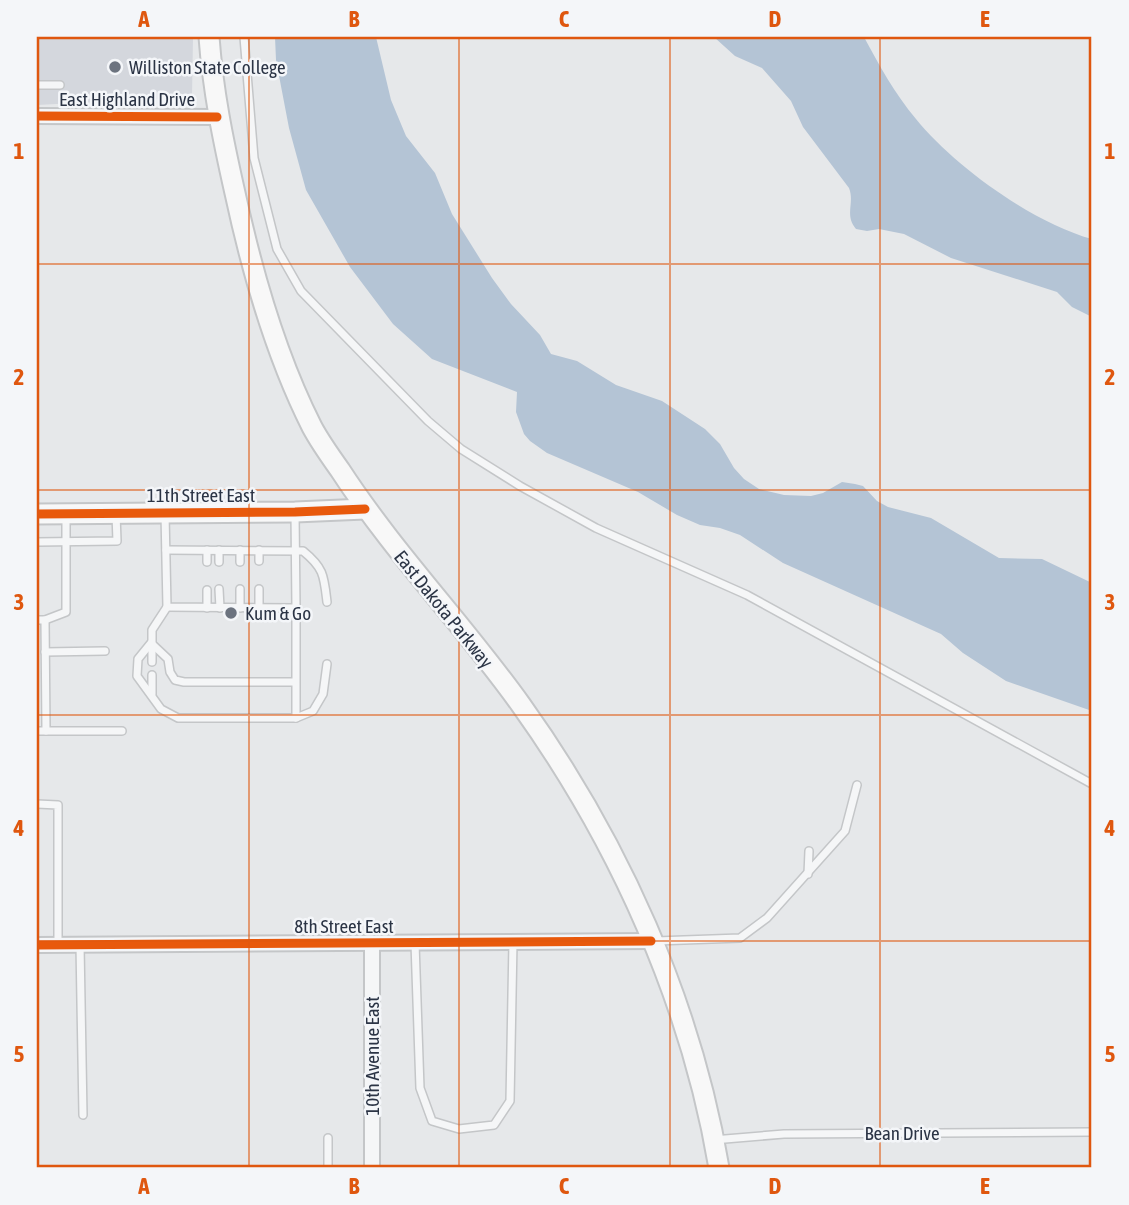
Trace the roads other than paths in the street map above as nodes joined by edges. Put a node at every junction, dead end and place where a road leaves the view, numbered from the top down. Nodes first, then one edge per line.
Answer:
1 (209, 37) edge
2 (244, 37) edge
3 (37, 85) edge
4 (60, 85) dead end
5 (37, 116) edge
6 (218, 117) junction
7 (365, 509) junction
8 (295, 512) junction
9 (116, 513) junction
10 (165, 513) junction
11 (37, 514) edge
12 (66, 514) junction
13 (66, 541) junction
14 (37, 542) edge
15 (166, 550) junction
16 (207, 550) junction
17 (219, 550) junction
18 (240, 550) junction
19 (260, 550) junction
20 (295, 550) junction
21 (259, 561) dead end
22 (207, 562) dead end
23 (219, 562) dead end
24 (240, 562) dead end
25 (219, 589) dead end
26 (240, 589) dead end
27 (259, 589) dead end
28 (207, 590) dead end
29 (327, 602) dead end
30 (167, 607) junction
31 (207, 608) junction
32 (220, 608) junction
33 (240, 608) junction
34 (259, 608) junction
35 (296, 608) junction
36 (41, 620) edge
37 (152, 643) junction
38 (105, 651) dead end
39 (46, 652) junction
40 (152, 662) dead end
41 (327, 664) dead end
42 (152, 675) dead end
43 (296, 682) junction
44 (152, 694) junction
45 (296, 718) junction
46 (37, 731) edge
47 (46, 731) junction
48 (122, 731) dead end
49 (1092, 784) edge
50 (857, 785) dead end
51 (37, 804) edge
52 (809, 851) dead end
53 (808, 874) junction
54 (652, 941) junction
55 (513, 942) junction
56 (372, 943) junction
57 (415, 943) junction
58 (37, 945) edge
59 (58, 945) junction
60 (80, 945) junction
61 (83, 1115) dead end
62 (1092, 1132) edge
63 (328, 1138) dead end
64 (713, 1140) junction
65 (328, 1168) edge
66 (372, 1168) edge
67 (719, 1168) edge

1 - 6 main road, East Dakota Parkway
2 - 49 lane
3 - 4 lane
5 - 6 street, East Highland Drive
6 - 7 main road, East Dakota Parkway
7 - 8 main road, 11th Street East
7 - 54 main road, East Dakota Parkway
8 - 10 main road, 11th Street East
8 - 20 lane
9 - 10 main road, 11th Street East
9 - 12 main road, 11th Street East
9 - 13 lane
10 - 15 lane
11 - 12 main road, 11th Street East
12 - 13 lane
13 - 14 lane
13 - 36 lane
15 - 16 lane
15 - 30 lane
16 - 17 lane
16 - 22 lane
17 - 18 lane
17 - 23 lane
18 - 19 lane
18 - 24 lane
19 - 20 lane
19 - 21 lane
20 - 29 lane
20 - 35 lane
25 - 32 lane
26 - 33 lane
27 - 34 lane
28 - 31 lane
30 - 31 lane
30 - 37 lane
31 - 32 lane
32 - 33 lane
33 - 34 lane
34 - 35 lane
35 - 43 lane
36 - 39 lane
37 - 40 lane
37 - 43 lane
37 - 44 lane
38 - 39 lane
39 - 47 lane
41 - 45 lane
42 - 44 lane
43 - 45 lane
44 - 45 lane
46 - 47 lane
47 - 48 lane
50 - 53 lane
51 - 59 lane
52 - 53 lane
53 - 54 lane
54 - 55 street, 8th Street East
54 - 64 main road, East Dakota Parkway
55 - 57 street, 8th Street East
55 - 57 lane
56 - 57 street, 8th Street East
56 - 60 street, 8th Street East
56 - 66 street, 10th Avenue East
58 - 59 street, 8th Street East
59 - 60 street, 8th Street East
60 - 61 lane
62 - 64 lane, Bean Drive
63 - 65 lane
64 - 67 main road, East Dakota Parkway

